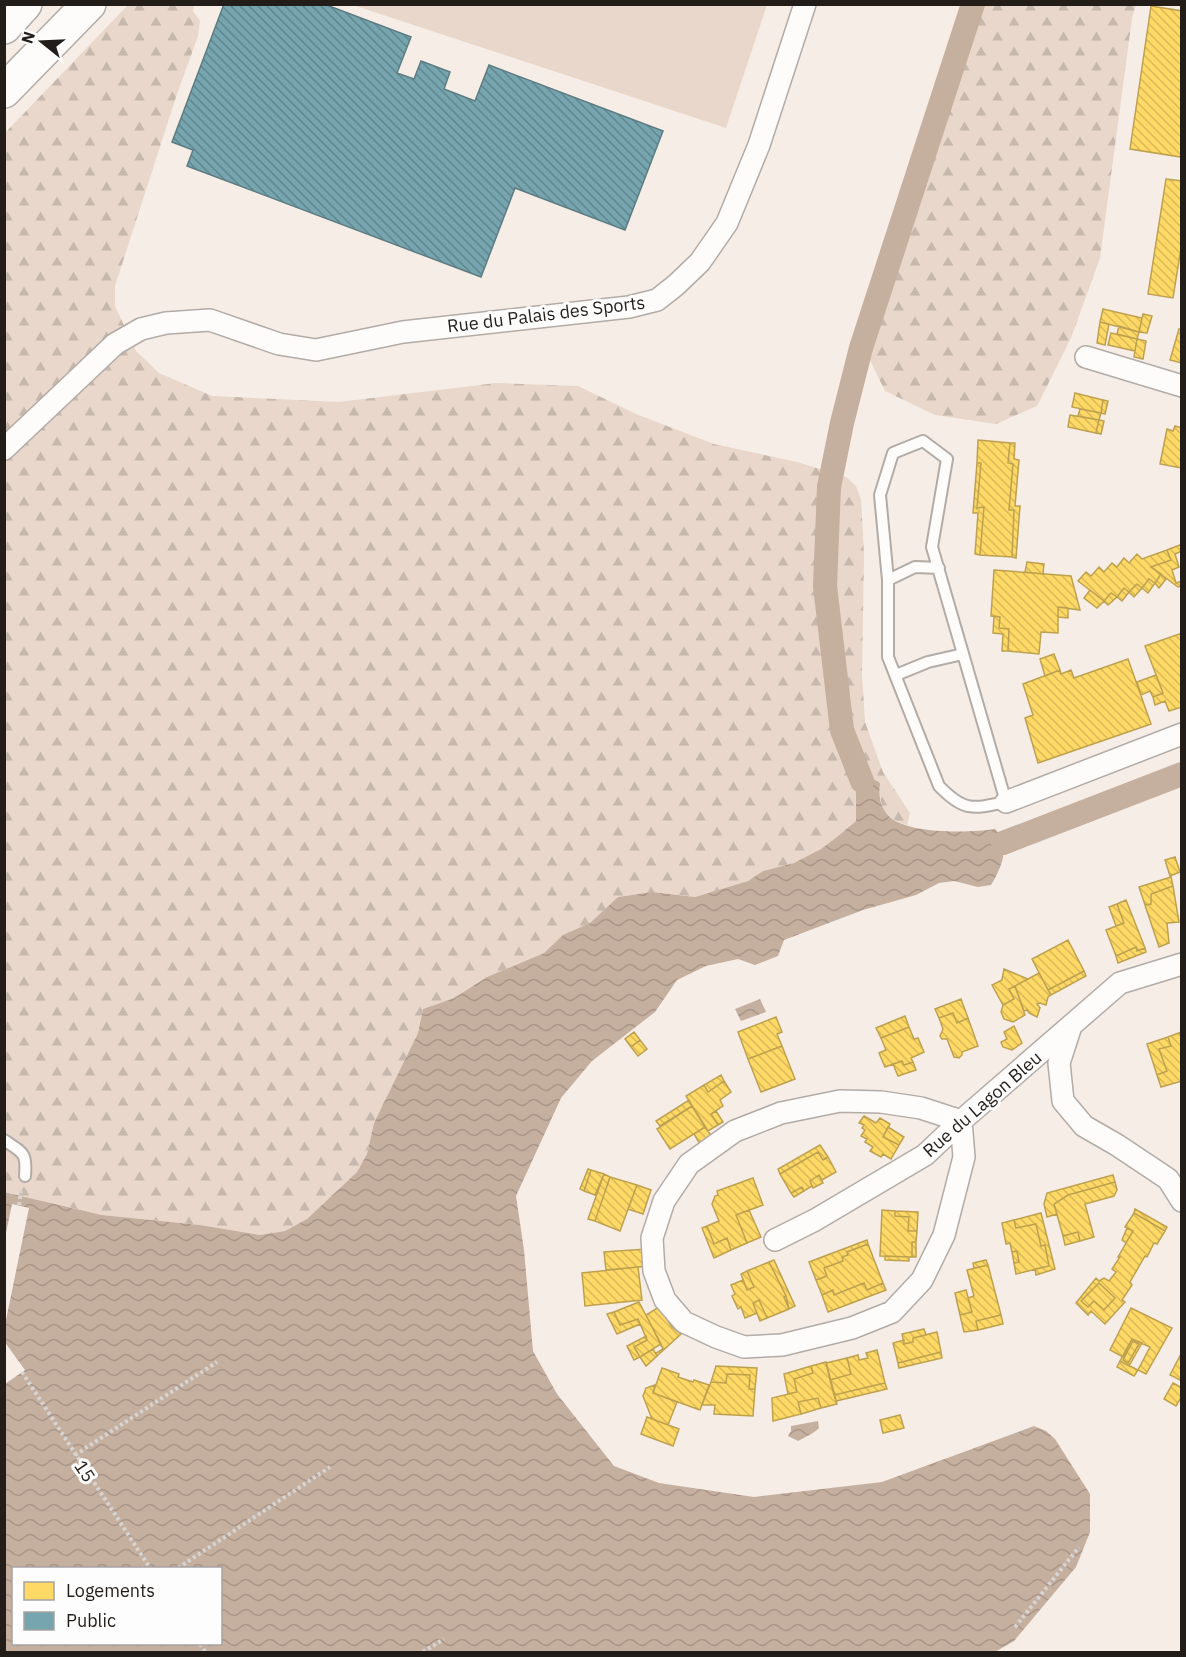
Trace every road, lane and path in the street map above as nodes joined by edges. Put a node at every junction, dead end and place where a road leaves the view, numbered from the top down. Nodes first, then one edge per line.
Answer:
1 (25, 4) edge
2 (89, 4) edge
3 (805, 4) edge
4 (4, 27) edge
5 (4, 91) edge
6 (1086, 357) dead end
7 (1182, 386) edge
8 (4, 449) edge
9 (939, 568) junction
10 (888, 580) junction
11 (963, 654) junction
12 (896, 675) junction
13 (1182, 734) edge
14 (1006, 802) junction
15 (1182, 964) edge
16 (1072, 1026) junction
17 (961, 1121) junction
18 (4, 1140) edge
19 (25, 1176) dead end
20 (1182, 1201) edge
21 (775, 1240) dead end
22 (217, 1362) dead end
23 (22, 1372) dead end
24 (75, 1455) junction
25 (330, 1467) dead end
26 (1079, 1547) dead end
27 (149, 1567) edge
28 (181, 1567) edge
29 (1016, 1627) dead end
30 (444, 1639) dead end
31 (423, 1653) edge

1 - 4 highway
2 - 5 highway
3 - 8 street, Rue du Palais des Sports
6 - 7 street
9 - 10 lane
9 - 10 lane
9 - 11 lane
10 - 12 lane
11 - 12 lane
11 - 14 lane
12 - 14 lane
13 - 14 street
15 - 16 street, Rue du Lagon Bleu
16 - 17 street, Rue du Lagon Bleu
16 - 20 street
17 - 17 street
17 - 21 street, Rue du Lagon Bleu
18 - 19 lane
22 - 24 path
23 - 24 path, 15
24 - 27 path, 15
25 - 28 path
26 - 29 path
30 - 31 path

